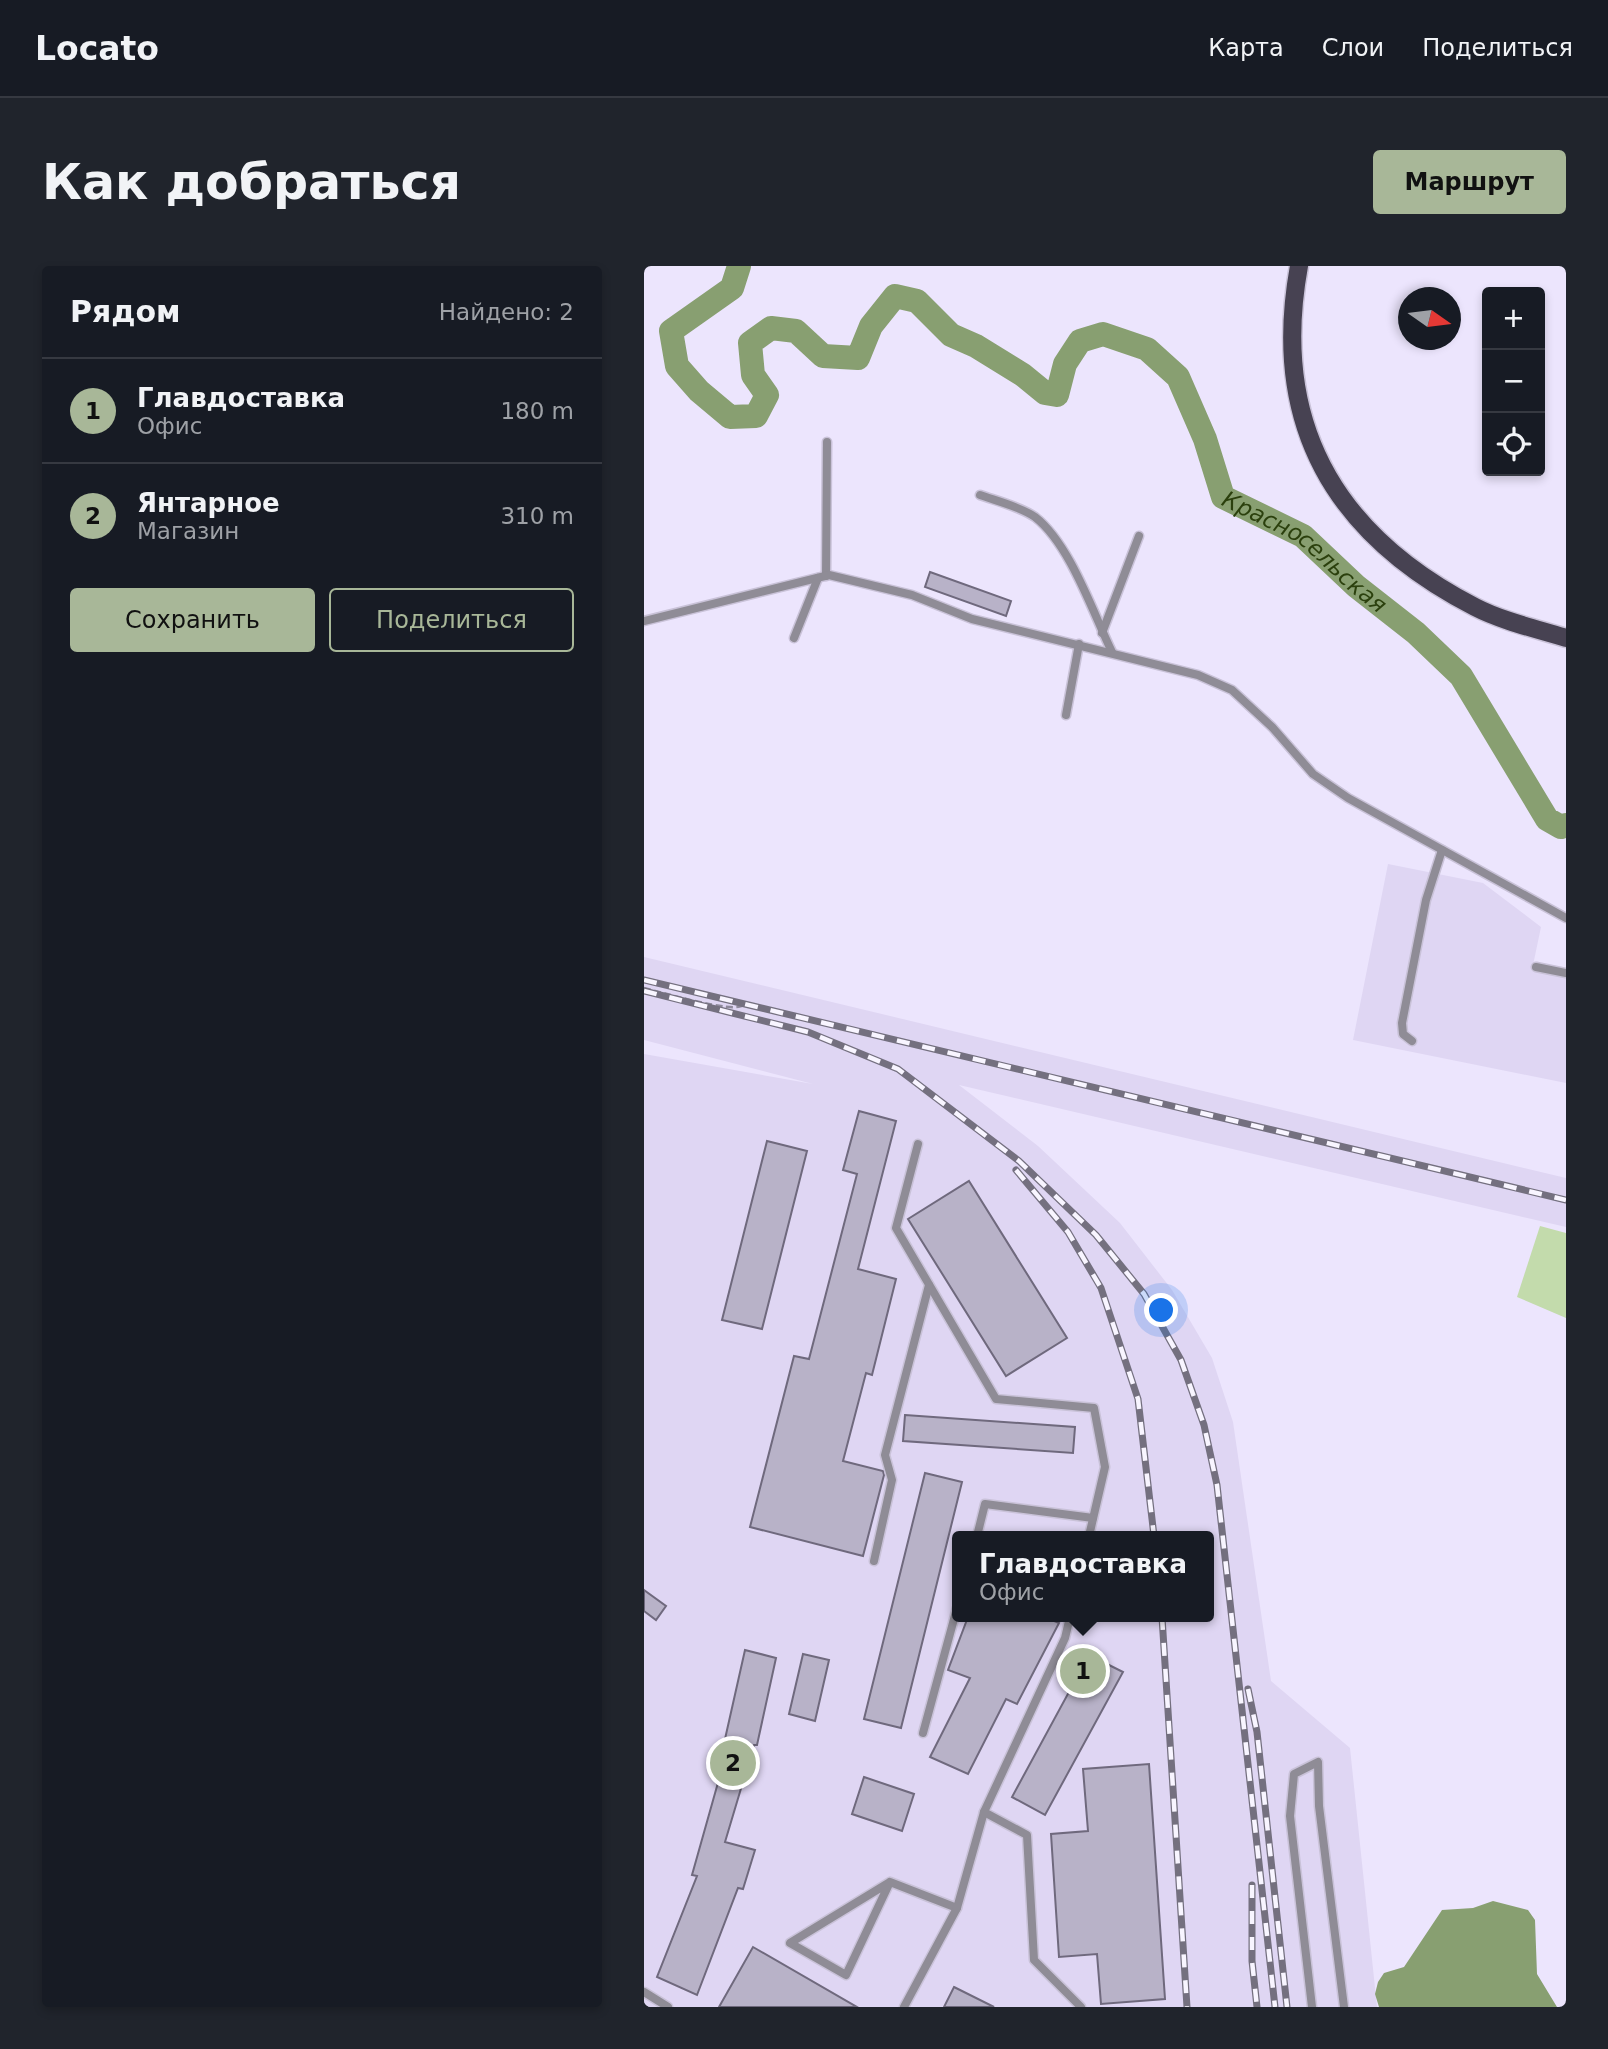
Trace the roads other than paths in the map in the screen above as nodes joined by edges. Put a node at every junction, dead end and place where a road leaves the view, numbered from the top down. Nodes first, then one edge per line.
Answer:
1 (1299, 266) edge
2 (827, 442) dead end
3 (980, 495) dead end
4 (1139, 536) dead end
5 (822, 577) junction
6 (644, 621) edge
7 (1102, 633) junction
8 (793, 638) dead end
9 (1566, 638) edge
10 (1079, 644) junction
11 (1112, 652) junction
12 (1066, 715) dead end
13 (1442, 850) junction
14 (1566, 918) edge
15 (1536, 967) dead end
16 (1566, 973) edge
17 (1412, 1041) dead end
18 (918, 1144) dead end
19 (929, 1285) junction
20 (1093, 1518) junction
21 (978, 1531) edge
22 (1089, 1531) edge
23 (874, 1561) dead end
24 (953, 1622) edge
25 (1069, 1622) edge
26 (923, 1733) dead end
27 (984, 1812) junction
28 (890, 1882) junction
29 (957, 1908) junction
30 (644, 1992) edge
31 (668, 2007) edge
32 (904, 2007) edge
33 (1081, 2007) edge
34 (1312, 2007) edge
35 (1344, 2007) edge

1 - 9 main road
2 - 5 lane
3 - 7 lane
4 - 7 lane
5 - 6 lane
5 - 8 lane
5 - 10 lane
7 - 11 lane
10 - 11 lane
10 - 12 lane
11 - 13 lane
13 - 14 lane
13 - 17 lane
15 - 16 lane
18 - 19 lane
19 - 20 lane
19 - 23 lane
20 - 21 lane
20 - 22 lane
24 - 26 lane
25 - 27 lane
27 - 29 lane
27 - 33 lane
28 - 28 lane
28 - 29 lane
29 - 32 lane
30 - 31 lane
34 - 35 lane

